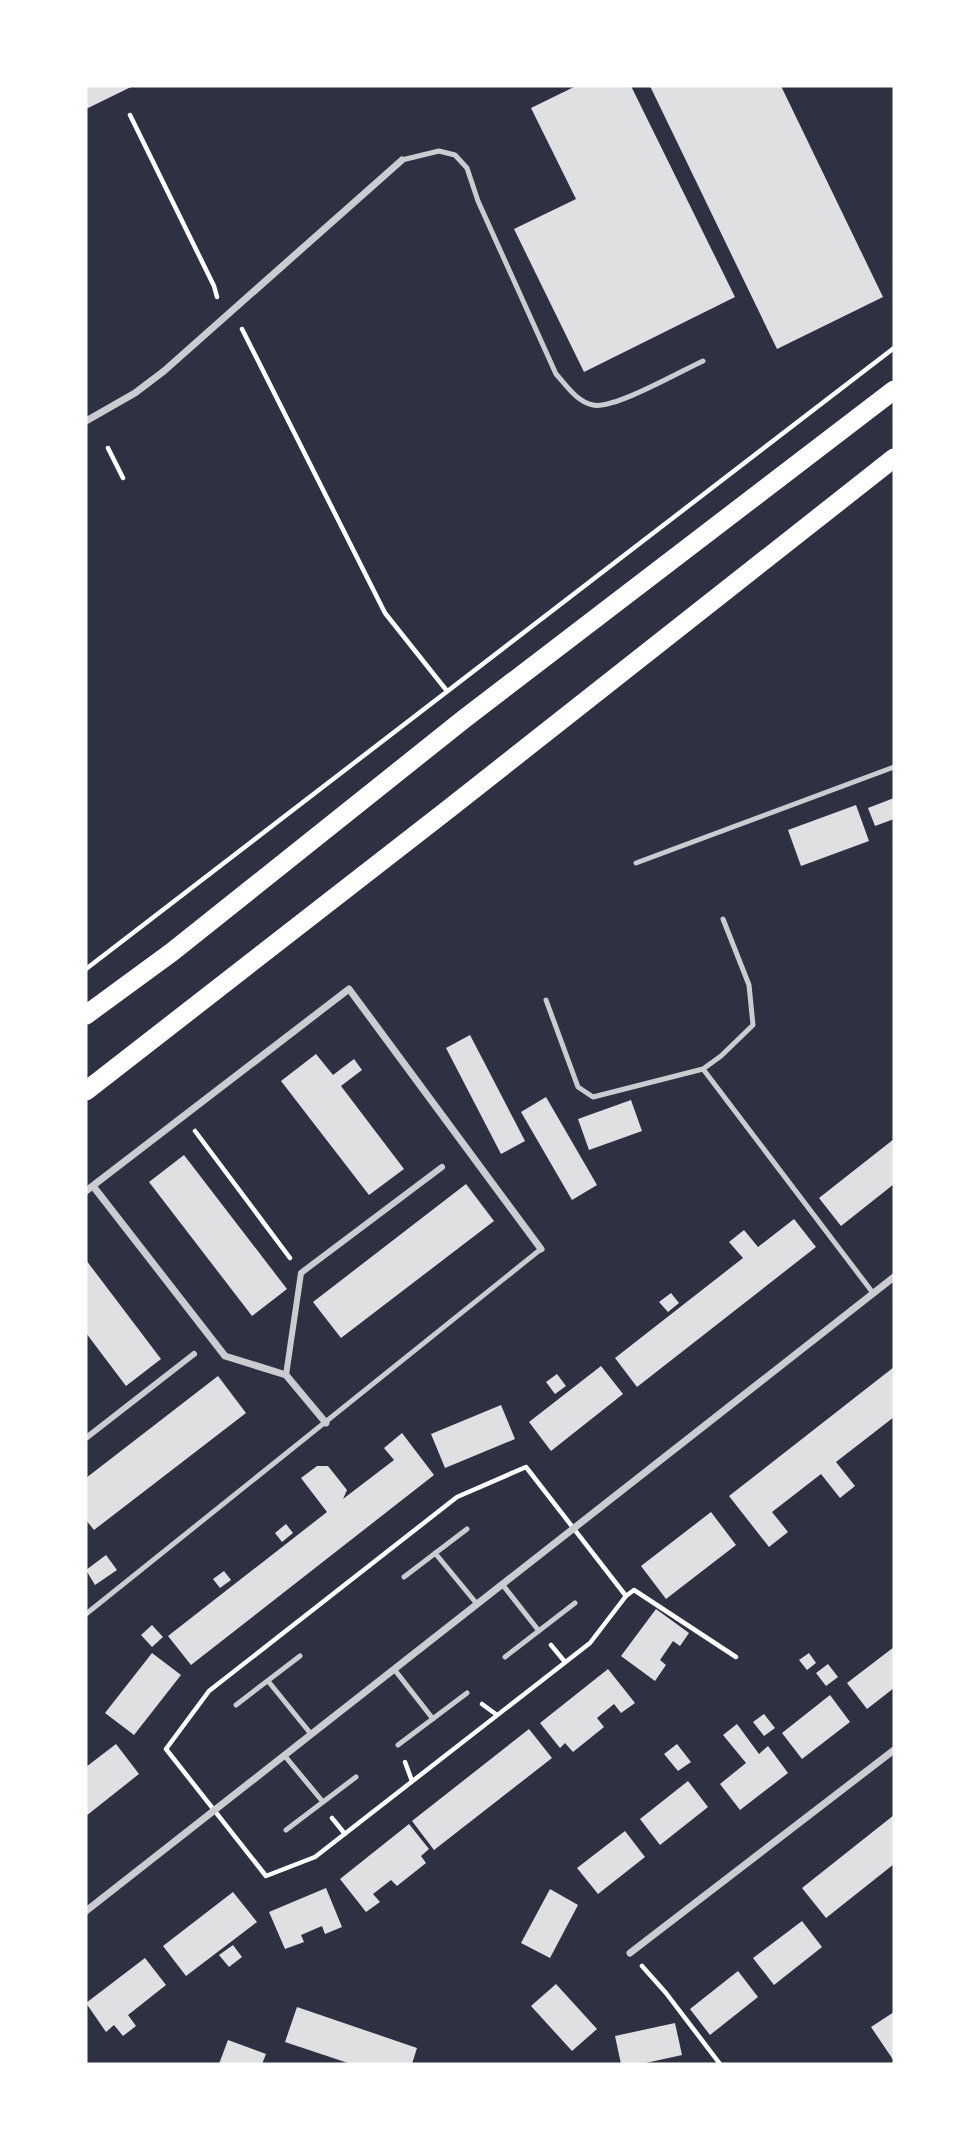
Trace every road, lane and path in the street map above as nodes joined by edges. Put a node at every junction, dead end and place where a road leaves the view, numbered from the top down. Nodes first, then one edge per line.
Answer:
1 (130, 115) dead end
2 (402, 160) joint
3 (230, 313) junction
4 (894, 348) edge
5 (703, 361) dead end
6 (894, 390) edge
7 (86, 421) edge
8 (108, 448) dead end
9 (894, 458) edge
10 (123, 478) dead end
11 (447, 691) junction
12 (894, 768) edge
13 (635, 863) dead end
14 (723, 919) dead end
15 (86, 969) edge
16 (546, 1000) dead end
17 (86, 1015) edge
18 (130, 1056) junction
19 (703, 1069) junction
20 (86, 1079) edge
21 (86, 1091) edge
22 (184, 1115) junction
23 (442, 1167) dead end
24 (93, 1186) junction
25 (86, 1191) edge
26 (541, 1249) joint
27 (301, 1273) junction
28 (894, 1277) edge
29 (873, 1293) junction
30 (194, 1354) dead end
31 (286, 1376) junction
32 (326, 1423) junction
33 (86, 1438) edge
34 (574, 1528) junction
35 (467, 1529) dead end
36 (435, 1553) junction
37 (404, 1577) dead end
38 (502, 1584) junction
39 (626, 1596) dead end
40 (575, 1603) dead end
41 (477, 1604) junction
42 (86, 1614) edge
43 (539, 1632) junction
44 (300, 1656) dead end
45 (505, 1657) dead end
46 (736, 1657) dead end
47 (394, 1669) junction
48 (268, 1681) junction
49 (467, 1693) dead end
50 (236, 1705) dead end
51 (433, 1719) junction
52 (311, 1734) junction
53 (398, 1745) dead end
54 (894, 1750) edge
55 (284, 1755) junction
56 (356, 1777) dead end
57 (323, 1802) junction
58 (214, 1810) junction
59 (286, 1830) dead end
60 (86, 1911) edge
61 (630, 1953) joint
62 (720, 2064) edge

1 - 3 path
2 - 3 street
2 - 5 lane
3 - 7 street
3 - 11 path
4 - 11 path
6 - 17 highway
8 - 10 path
9 - 18 highway
11 - 15 path
12 - 13 lane
14 - 19 lane
16 - 19 lane
18 - 20 highway
18 - 21 highway
19 - 29 lane
22 - 24 street
22 - 26 street
22 - 27 path
23 - 27 street
24 - 25 street
24 - 31 street
26 - 32 lane
27 - 31 street
28 - 29 street
29 - 34 street
30 - 33 street
31 - 32 street
32 - 42 lane
34 - 38 street
34 - 58 path
35 - 36 lane
36 - 37 lane
36 - 41 lane
38 - 41 street
38 - 43 lane
39 - 46 path
40 - 43 lane
41 - 47 street
43 - 45 lane
44 - 48 lane
47 - 51 lane
47 - 52 street
48 - 50 lane
48 - 52 lane
49 - 51 lane
51 - 53 lane
52 - 55 street
54 - 61 street
55 - 57 lane
55 - 58 street
56 - 57 lane
57 - 59 lane
58 - 60 street
61 - 62 path

